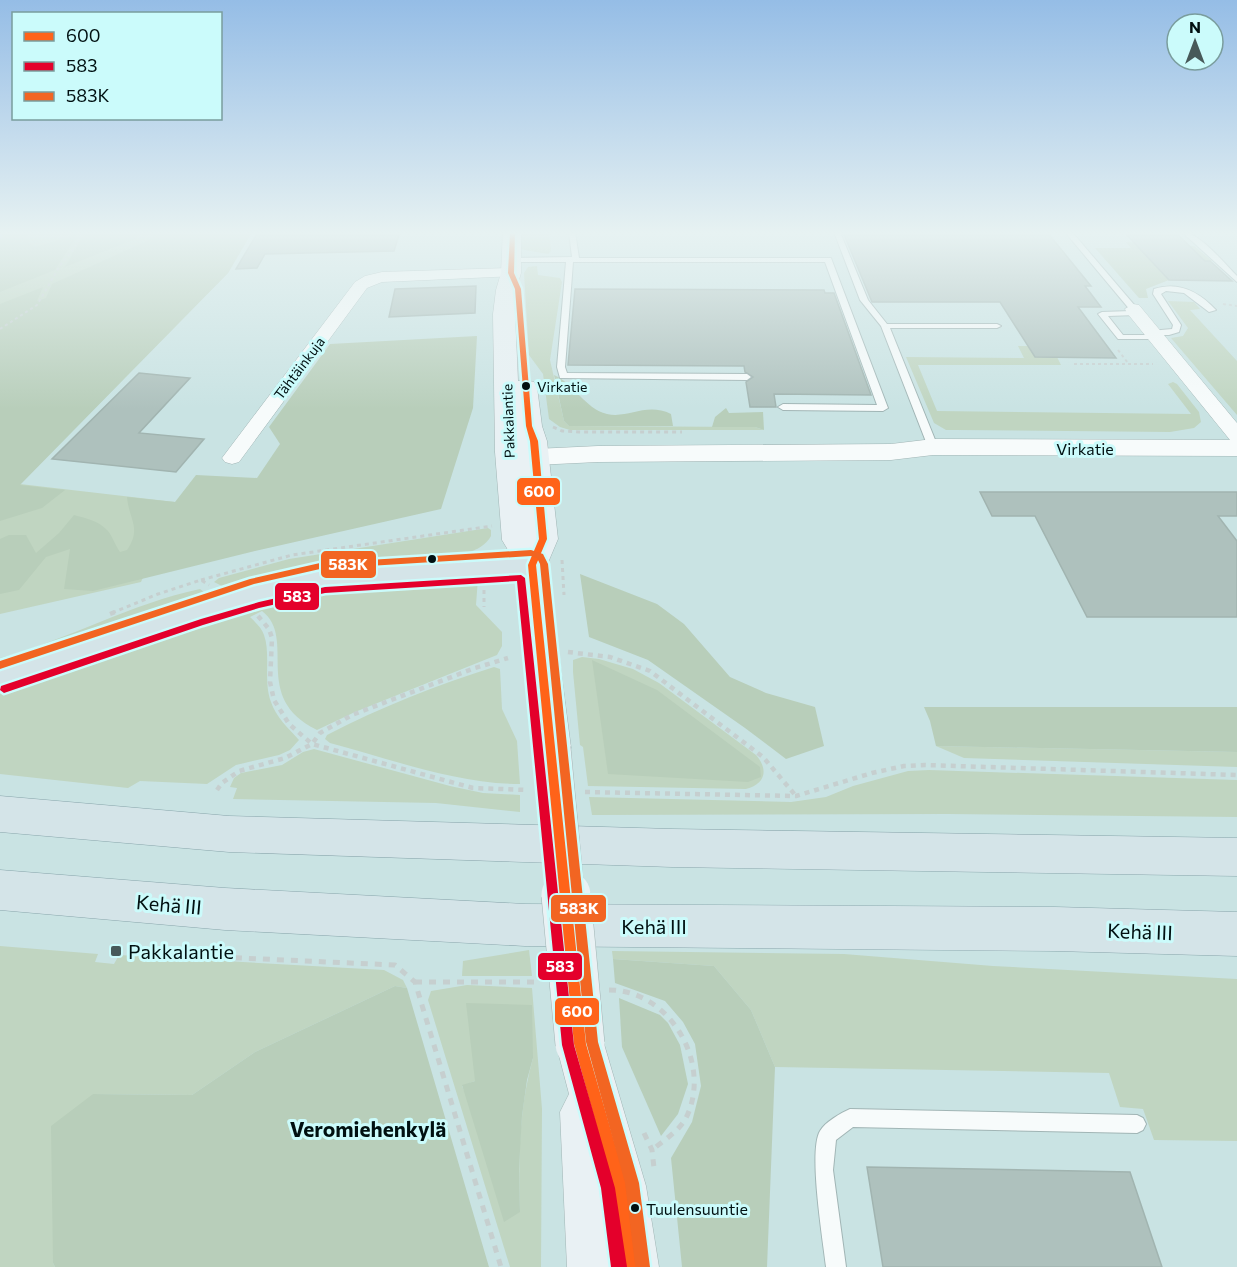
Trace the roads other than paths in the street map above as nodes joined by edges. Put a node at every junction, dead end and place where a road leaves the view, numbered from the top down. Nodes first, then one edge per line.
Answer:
1 (356, 291) edge
2 (518, 291) edge
3 (569, 291) edge
4 (840, 291) edge
5 (860, 291) edge
6 (1117, 291) edge
7 (1157, 291) edge
8 (1189, 291) edge
9 (1212, 310) dead end
10 (1134, 311) junction
11 (885, 326) junction
12 (997, 326) dead end
13 (1154, 335) junction
14 (747, 377) dead end
15 (783, 408) dead end
16 (1237, 436) edge
17 (933, 447) junction
18 (1237, 448) edge
19 (526, 450) junction
20 (232, 458) dead end
21 (532, 565) junction
22 (0, 678) edge
23 (0, 814) edge
24 (1237, 857) edge
25 (0, 890) edge
26 (1237, 934) edge
27 (580, 1044) junction
28 (1137, 1124) dead end
29 (596, 1267) edge
30 (631, 1267) edge
31 (836, 1267) edge

1 - 20 street, Tähtäinkuja
2 - 19 main road, Pakkalantie
3 - 14 lane
4 - 15 lane
5 - 11 lane
6 - 10 lane
7 - 13 lane
8 - 9 lane
10 - 13 street
10 - 13 lane
11 - 12 lane
11 - 17 lane
13 - 16 street
17 - 18 street, Virkatie
17 - 19 street, Virkatie
19 - 21 main road, Pakkalantie
21 - 22 highway
21 - 27 main road, Pakkalantie, bridge
23 - 24 highway
25 - 26 highway, Kehä III
27 - 29 main road, Pakkalantie
27 - 30 main road, Pakkalantie
28 - 31 lane

